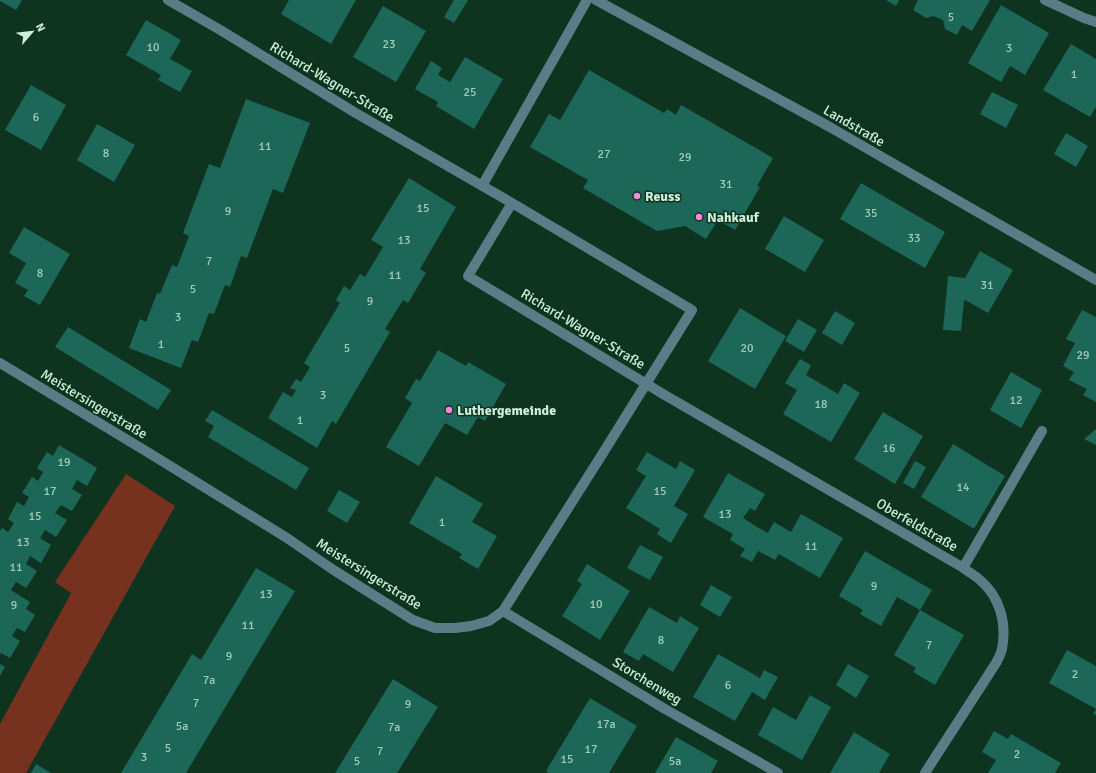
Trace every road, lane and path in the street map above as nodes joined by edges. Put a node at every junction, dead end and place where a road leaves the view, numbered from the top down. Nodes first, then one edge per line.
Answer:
1 (168, 0) edge
2 (587, 0) edge
3 (596, 0) edge
4 (1045, 0) edge
5 (1096, 22) edge
6 (482, 186) junction
7 (512, 203) junction
8 (1096, 280) edge
9 (1, 366) edge
10 (646, 384) junction
11 (1042, 431) dead end
12 (963, 568) junction
13 (503, 611) junction
14 (778, 773) edge
15 (925, 773) edge

1 - 6 street, Richard-Wagner-Straße
2 - 6 street
3 - 8 street, Landstraße
4 - 5 street
6 - 7 street, Richard-Wagner-Straße
7 - 10 street, Richard-Wagner-Straße
7 - 10 street, Richard-Wagner-Straße
9 - 13 street, Meistersingerstraße
10 - 12 street, Oberfeldstraße
10 - 13 street, Meistersingerstraße
11 - 12 street
12 - 15 street, Oberfeldstraße
13 - 14 street, Storchenweg

